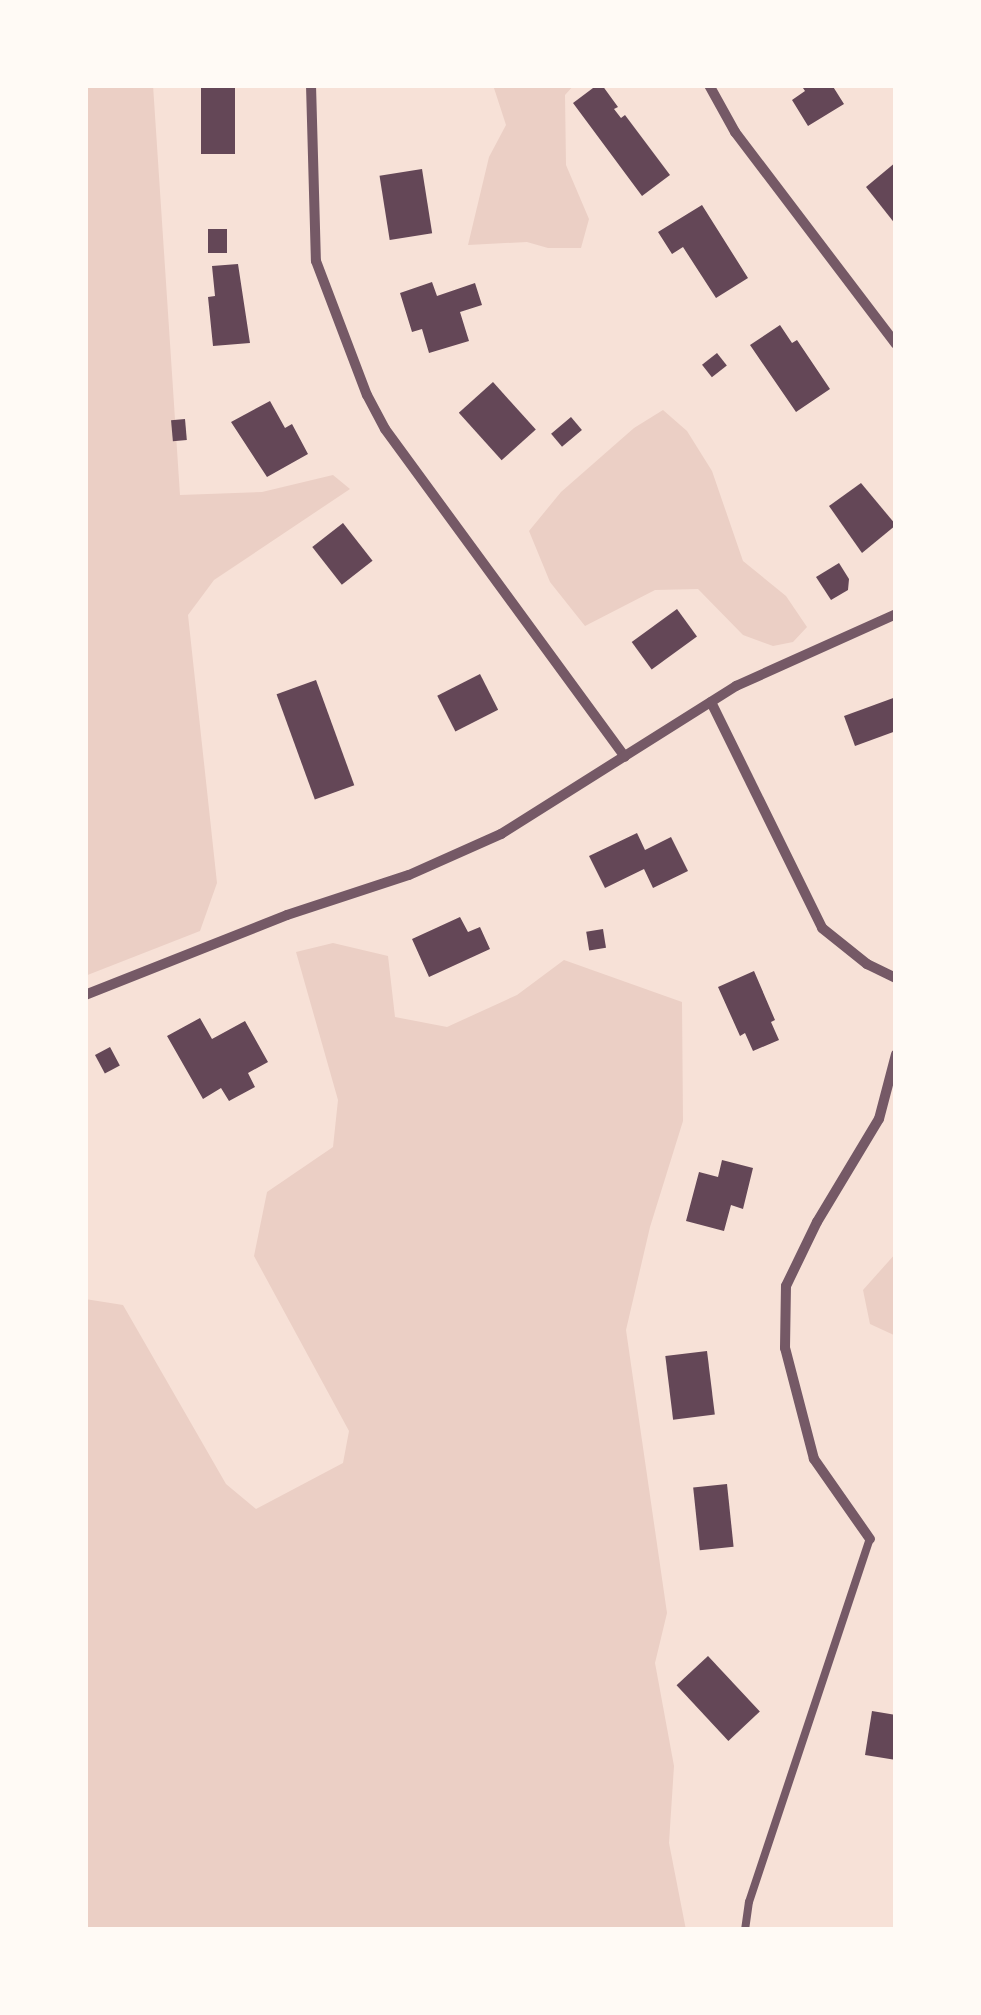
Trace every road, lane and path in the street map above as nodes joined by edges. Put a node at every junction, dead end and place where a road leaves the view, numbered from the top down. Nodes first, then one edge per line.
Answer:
1 (310, 85) edge
2 (709, 85) edge
3 (896, 344) edge
4 (896, 614) edge
5 (710, 702) junction
6 (625, 756) junction
7 (896, 978) edge
8 (85, 995) edge
9 (896, 1054) edge
10 (870, 1540) joint
11 (745, 1930) edge

1 - 6 street
2 - 3 street
4 - 5 street
5 - 6 street
5 - 7 street
6 - 8 street
9 - 10 street
10 - 11 lane

